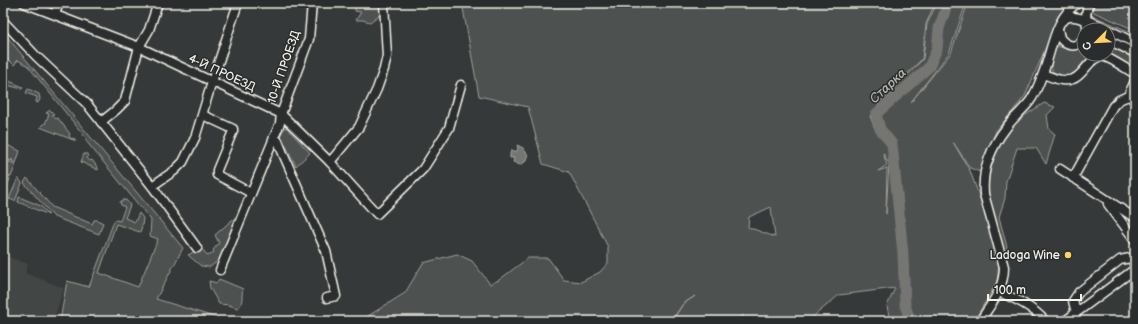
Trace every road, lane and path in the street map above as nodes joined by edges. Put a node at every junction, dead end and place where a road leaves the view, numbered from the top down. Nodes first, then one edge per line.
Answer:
1 (24, 3) edge
2 (59, 3) edge
3 (158, 3) edge
4 (238, 3) edge
5 (312, 3) edge
6 (384, 3) edge
7 (1078, 3) edge
8 (1090, 3) edge
9 (55, 14) junction
10 (3, 21) edge
11 (1082, 22) edge
12 (1085, 22) edge
13 (1060, 25) junction
14 (1116, 36) edge
15 (1063, 42) junction
16 (1135, 43) edge
17 (1116, 44) edge
18 (1052, 45) junction
19 (1076, 45) edge
20 (139, 47) junction
21 (1135, 53) edge
22 (1043, 74) junction
23 (1135, 74) edge
24 (1135, 81) edge
25 (212, 82) junction
26 (461, 85) dead end
27 (1131, 98) edge
28 (281, 114) junction
29 (205, 116) dead end
30 (101, 122) junction
31 (274, 137) junction
32 (330, 162) junction
33 (1060, 169) dead end
34 (1073, 178) junction
35 (152, 186) junction
36 (251, 193) junction
37 (1105, 199) junction
38 (1135, 218) edge
39 (1135, 240) edge
40 (197, 248) dead end
41 (1135, 264) edge
42 (1135, 269) edge
43 (220, 270) dead end
44 (999, 292) junction
45 (327, 298) dead end
46 (1076, 313) junction
47 (980, 321) edge
48 (1045, 321) edge
49 (1065, 321) edge

1 - 9 street, 4-Й ПРОЕЗД
2 - 9 street
3 - 20 street
4 - 25 street
5 - 28 street, 10-Й ПРОЕЗД
6 - 32 street
7 - 13 street
8 - 12 street
9 - 20 street, 4-Й ПРОЕЗД
10 - 30 street
11 - 13 street
13 - 15 street
13 - 18 street
14 - 16 street
15 - 18 street
15 - 19 street
17 - 21 street
18 - 22 street
20 - 25 street, 4-Й ПРОЕЗД
20 - 30 street
22 - 23 street
22 - 44 street
24 - 27 street
25 - 28 street, 4-Й ПРОЕЗД
25 - 35 street
26 - 32 street, 4-Й ПРОЕЗД
27 - 34 street
28 - 31 street, 10-Й ПРОЕЗД
28 - 32 street, 4-Й ПРОЕЗД
29 - 36 street
30 - 35 street
31 - 36 street, 10-Й ПРОЕЗД
31 - 45 street
33 - 34 street
34 - 37 street
35 - 40 street
36 - 43 street, 10-Й ПРОЕЗД
37 - 38 street
37 - 39 street
41 - 46 street
42 - 46 street
44 - 47 street
44 - 48 street
46 - 49 street

